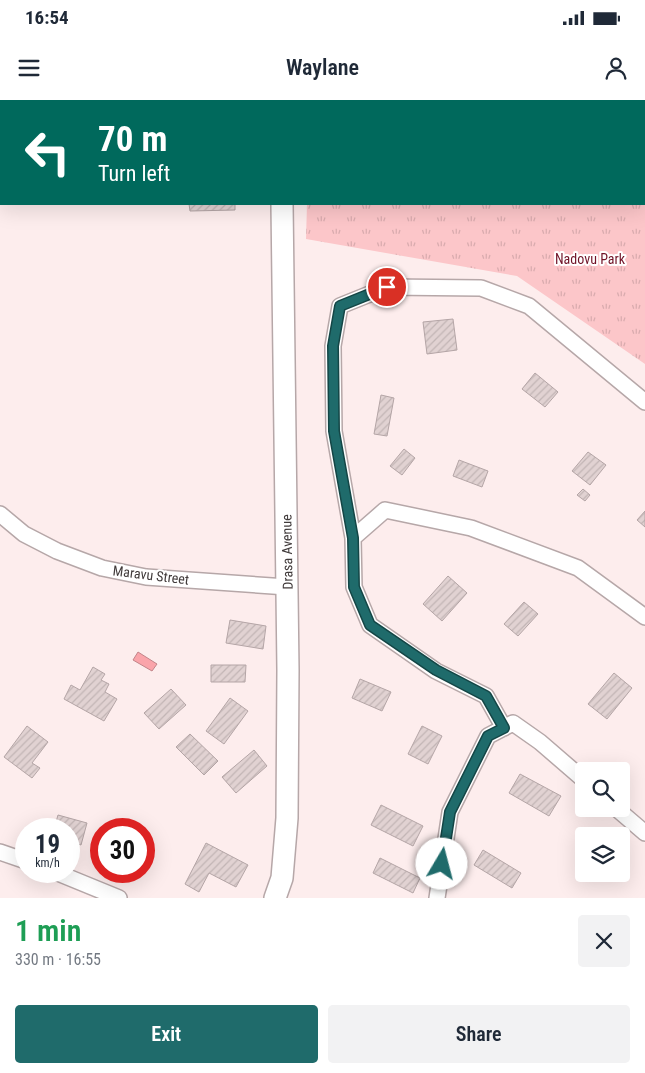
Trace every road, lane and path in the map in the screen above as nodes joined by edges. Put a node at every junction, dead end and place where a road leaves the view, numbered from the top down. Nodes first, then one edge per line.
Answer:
1 (282, 205) edge
2 (645, 402) edge
3 (0, 514) edge
4 (353, 538) junction
5 (287, 588) junction
6 (645, 617) edge
7 (504, 728) junction
8 (575, 772) edge
9 (627, 817) edge
10 (645, 832) edge
11 (0, 852) edge
12 (15, 857) edge
13 (80, 882) edge
14 (119, 898) edge
15 (275, 898) edge
16 (437, 898) edge

1 - 5 highway, Drasa Avenue
2 - 4 street
3 - 5 street, Maravu Street
4 - 6 street
4 - 7 street
5 - 15 highway, Drasa Avenue
7 - 8 street
7 - 16 street
9 - 10 street
11 - 12 street
13 - 14 street

